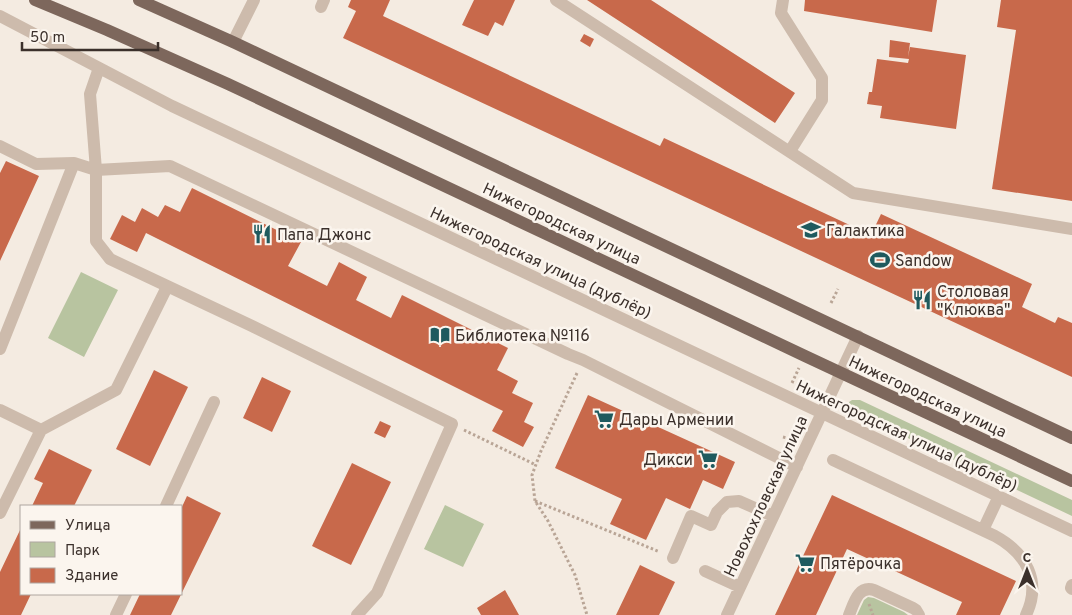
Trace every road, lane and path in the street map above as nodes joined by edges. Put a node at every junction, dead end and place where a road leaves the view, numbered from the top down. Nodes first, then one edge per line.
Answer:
1 (35, 0) edge
2 (139, 0) edge
3 (254, 0) edge
4 (556, 0) edge
5 (783, 0) edge
6 (0, 16) edge
7 (234, 42) junction
8 (99, 68) junction
9 (0, 146) edge
10 (790, 151) junction
11 (74, 163) junction
12 (96, 170) junction
13 (1072, 229) edge
14 (167, 287) junction
15 (838, 288) dead end
16 (831, 303) dead end
17 (858, 336) junction
18 (0, 349) edge
19 (583, 360) junction
20 (800, 367) dead end
21 (840, 373) junction
22 (792, 383) dead end
23 (214, 402) dead end
24 (0, 410) edge
25 (822, 412) junction
26 (452, 424) junction
27 (40, 430) junction
28 (1072, 438) edge
29 (833, 460) dead end
30 (536, 465) junction
31 (797, 467) junction
32 (1072, 481) edge
33 (999, 496) junction
34 (535, 501) junction
35 (166, 505) edge
36 (0, 513) edge
37 (772, 516) junction
38 (983, 530) junction
39 (1072, 531) edge
40 (673, 558) joint
41 (705, 571) dead end
42 (740, 587) junction
43 (126, 595) edge
44 (116, 615) edge
45 (357, 615) edge
46 (587, 615) edge
47 (727, 615) edge
48 (849, 615) edge
49 (919, 615) edge
50 (1026, 615) edge

1 - 21 main road, Нижегородская улица
2 - 7 main road, Нижегородская улица
3 - 7 street
4 - 10 street
5 - 10 street
6 - 8 street, Нижегородская улица (дублёр)
7 - 17 main road, Нижегородская улица
8 - 12 street
8 - 25 street, Нижегородская улица (дублёр)
9 - 11 street
10 - 13 street
11 - 12 street
11 - 18 street
12 - 14 street
12 - 19 street
14 - 26 street
14 - 27 street
15 - 16 path
17 - 21 street, Новохохловская улица
17 - 28 main road, Нижегородская улица
19 - 30 path
19 - 31 street
20 - 22 path
21 - 25 street, Новохохловская улица
21 - 32 main road, Нижегородская улица
23 - 35 street
24 - 27 street
25 - 31 street, Новохохловская улица
25 - 33 street, Нижегородская улица (дублёр)
26 - 30 path
26 - 45 street
27 - 36 street
29 - 38 street
30 - 34 path
31 - 37 street, Новохохловская улица
33 - 38 street
33 - 39 street, Нижегородская улица (дублёр)
34 - 40 path
34 - 46 path
37 - 40 street
37 - 42 street, Новохохловская улица
38 - 50 street
41 - 42 street
42 - 47 street, Новохохловская улица
43 - 44 street
48 - 49 street

